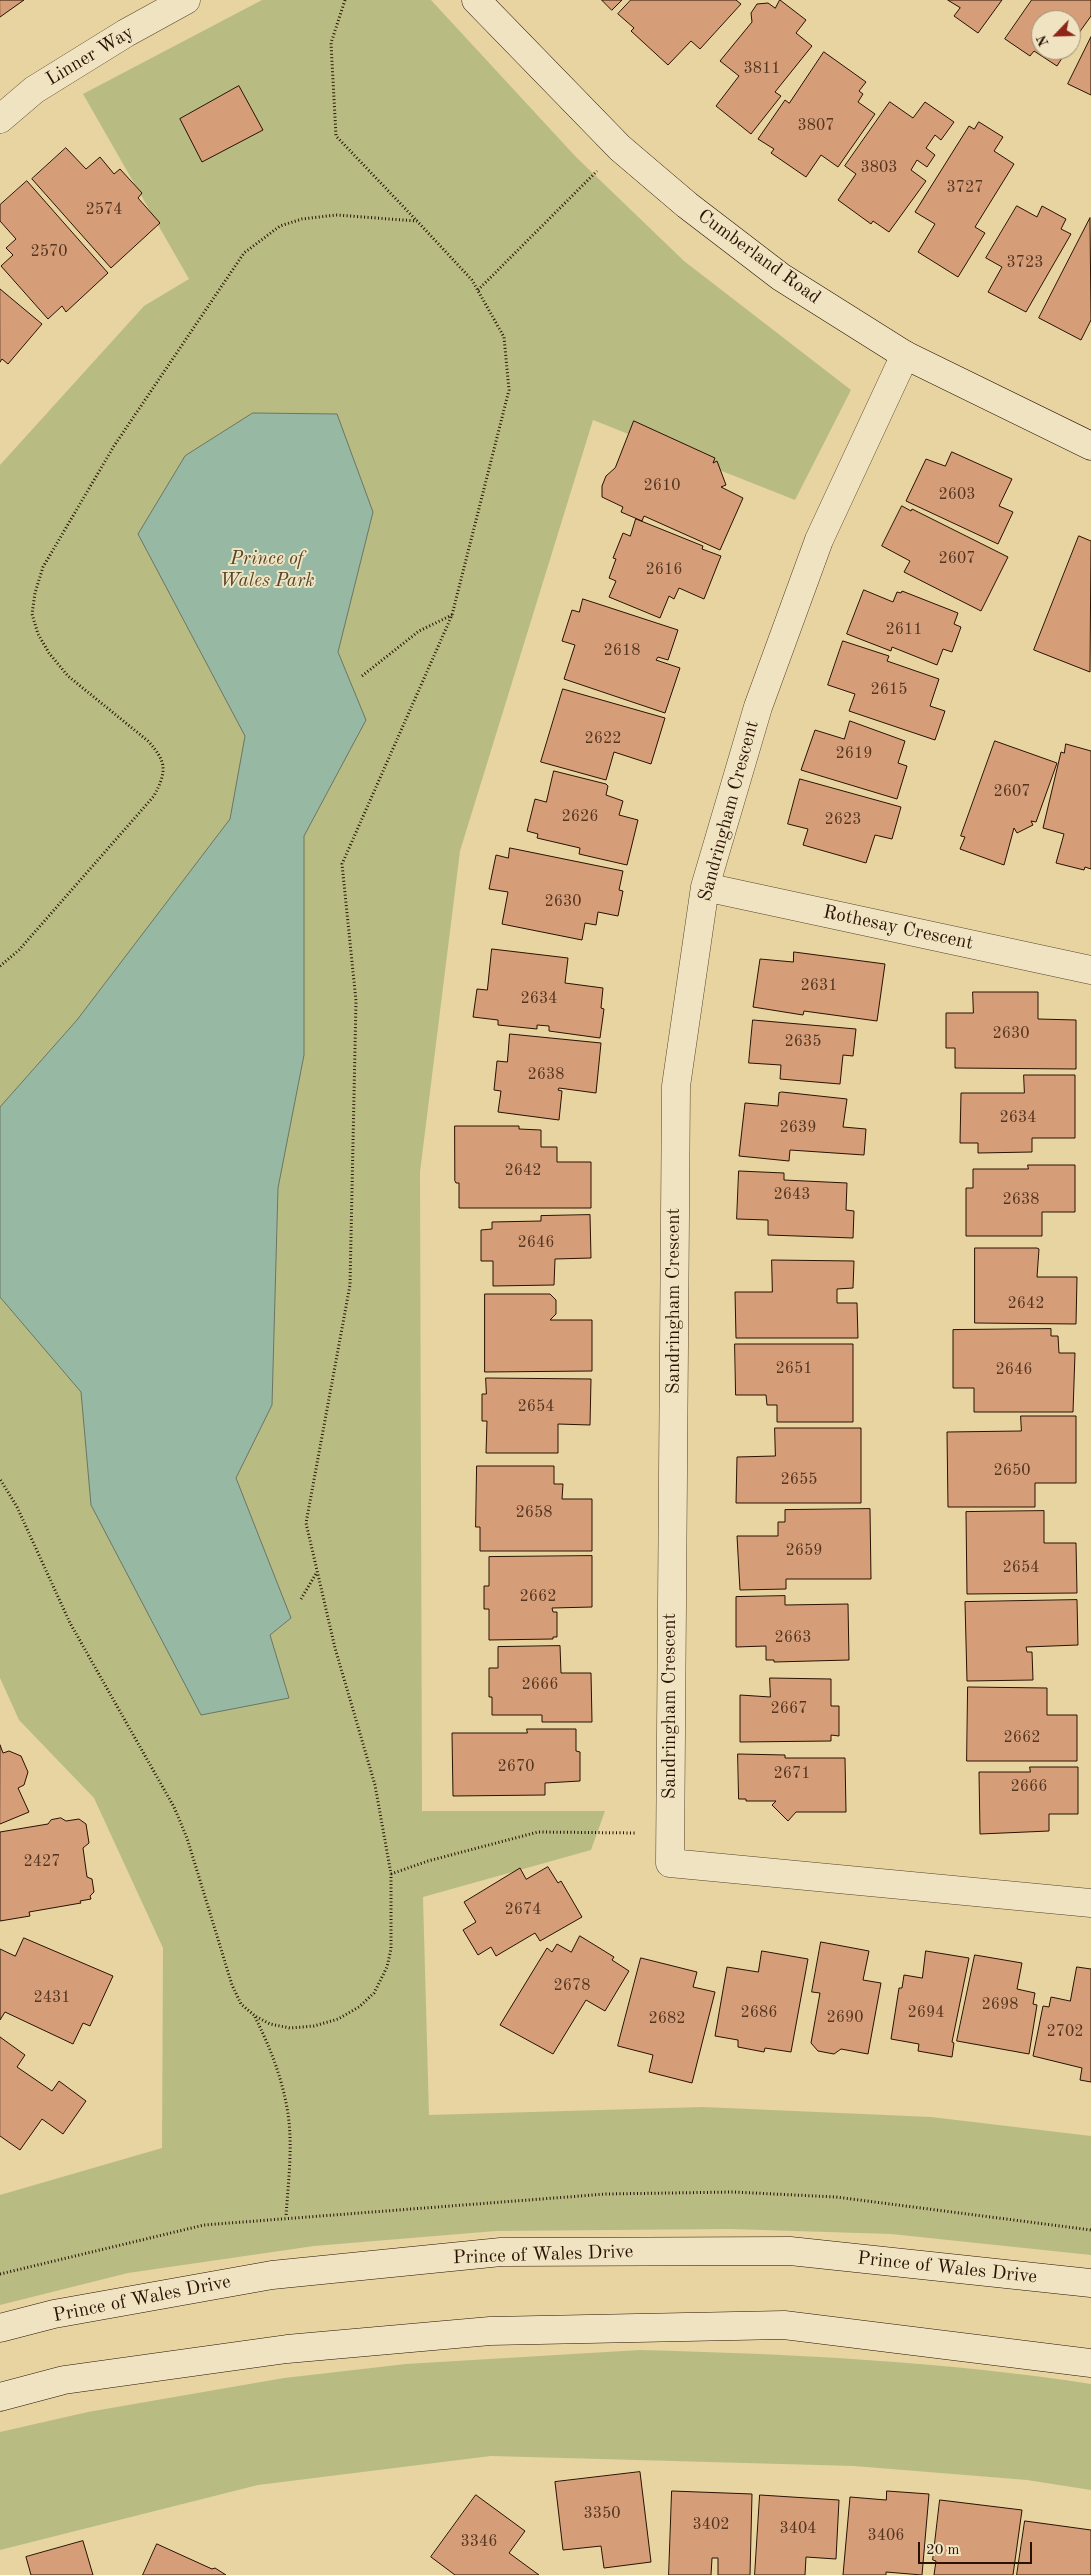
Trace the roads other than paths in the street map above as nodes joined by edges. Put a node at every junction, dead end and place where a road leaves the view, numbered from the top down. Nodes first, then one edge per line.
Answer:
1 (186, 0) edge
2 (476, 0) edge
3 (0, 119) edge
4 (905, 355) junction
5 (1091, 446) edge
6 (705, 887) junction
7 (1091, 970) edge
8 (1091, 1903) edge
9 (1091, 2283) edge
10 (0, 2328) edge
11 (1091, 2363) edge
12 (0, 2397) edge

1 - 3 street, Linner Way
2 - 4 street, Cumberland Road
4 - 5 street, Cumberland Road
4 - 6 street, Sandringham Crescent
6 - 7 street, Rothesay Crescent
6 - 8 street, Sandringham Crescent
9 - 10 street, Prince of Wales Drive
11 - 12 street

